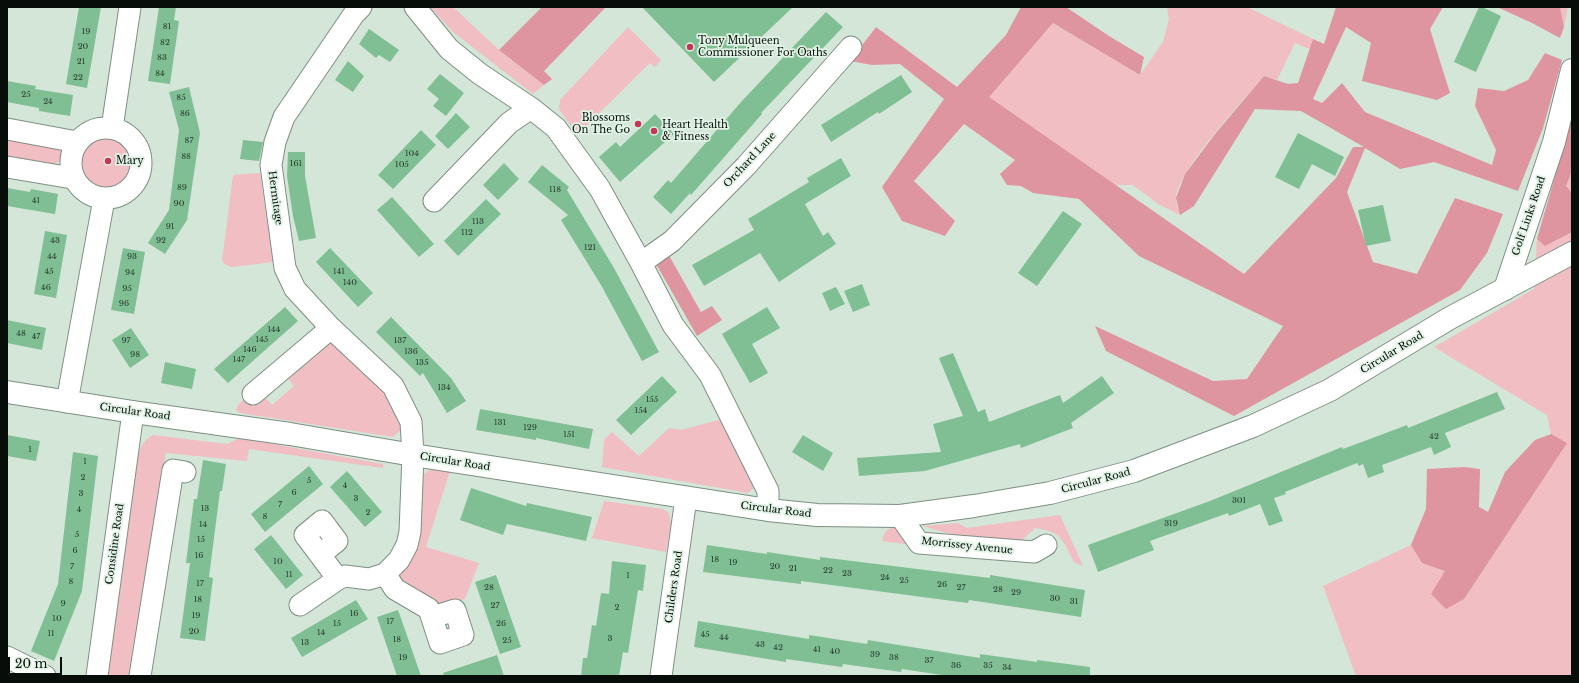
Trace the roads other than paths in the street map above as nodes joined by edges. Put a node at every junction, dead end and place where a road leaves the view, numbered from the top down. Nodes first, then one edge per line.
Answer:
1 (130, 7) edge
2 (361, 7) edge
3 (415, 7) edge
4 (851, 47) dead end
5 (1572, 70) edge
6 (531, 108) junction
7 (112, 128) junction
8 (7, 129) edge
9 (77, 142) junction
10 (7, 167) edge
11 (72, 178) junction
12 (104, 199) junction
13 (434, 201) dead end
14 (1572, 253) edge
15 (641, 263) junction
16 (1505, 288) junction
17 (331, 328) junction
18 (7, 392) edge
19 (253, 394) dead end
20 (67, 402) junction
21 (133, 412) junction
22 (413, 455) junction
23 (185, 472) dead end
24 (686, 498) junction
25 (768, 510) junction
26 (900, 516) junction
27 (1046, 546) dead end
28 (320, 555) dead end
29 (385, 574) junction
30 (338, 579) junction
31 (300, 605) dead end
32 (433, 617) dead end
33 (7, 657) edge
34 (46, 676) edge
35 (97, 676) edge
36 (140, 676) edge
37 (661, 676) edge

1 - 7 street
2 - 17 street, Hermitage
3 - 6 street
4 - 15 street, Orchard Lane
5 - 16 main road, Golf Links Road
6 - 13 street
6 - 15 street
7 - 9 street
7 - 12 street
8 - 9 street
9 - 11 street
10 - 11 street
11 - 12 street
12 - 20 street
14 - 16 main road
15 - 25 street
16 - 26 main road, Circular Road
17 - 19 street
17 - 22 street, Hermitage
18 - 20 main road, Circular Road
20 - 21 main road, Circular Road
21 - 22 main road, Circular Road
21 - 35 street, Considine Road
22 - 24 main road, Circular Road
22 - 29 street, Hermitage
23 - 36 street
24 - 25 main road, Circular Road
24 - 37 street, Childers Road
25 - 26 main road, Circular Road
26 - 27 street, Morrissey Avenue
28 - 30 street
29 - 30 street
29 - 32 street
30 - 31 street
33 - 34 street

